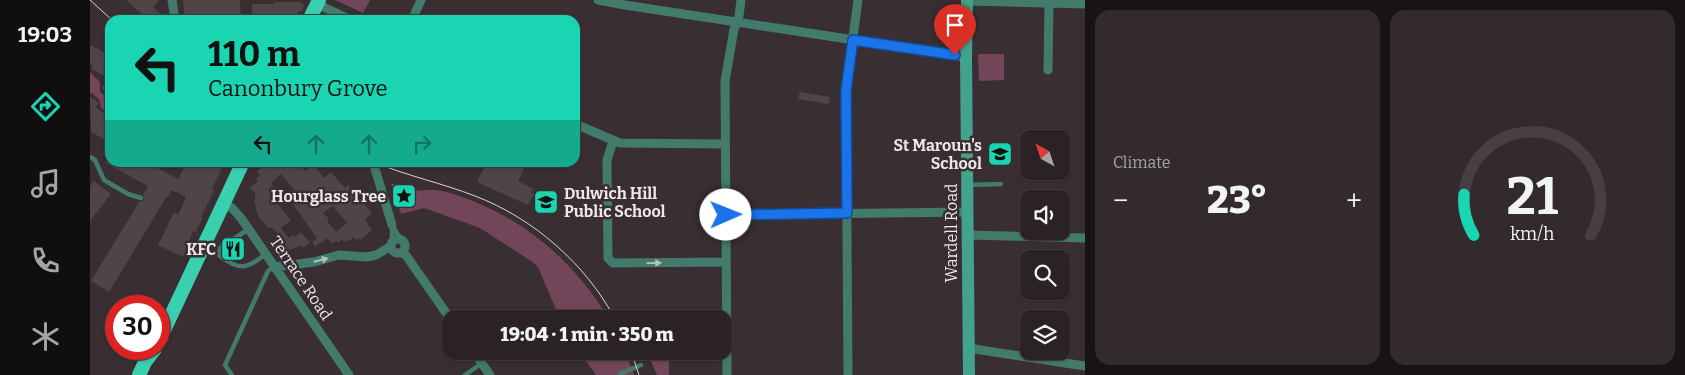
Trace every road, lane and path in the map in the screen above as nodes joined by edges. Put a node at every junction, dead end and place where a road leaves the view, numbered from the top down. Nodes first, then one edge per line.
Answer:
1 (172, 0) edge
2 (421, 0) edge
3 (598, 0) edge
4 (741, 0) edge
5 (858, 0) edge
6 (967, 1) edge
7 (318, 2) edge
8 (1049, 4) junction
9 (1085, 4) edge
10 (174, 15) edge
11 (312, 15) edge
12 (342, 15) edge
13 (414, 15) edge
14 (737, 22) junction
15 (853, 40) junction
16 (966, 57) junction
17 (1048, 70) dead end
18 (580, 126) edge
19 (613, 141) junction
20 (725, 144) junction
21 (90, 157) edge
22 (241, 167) edge
23 (375, 167) edge
24 (1001, 184) dead end
25 (967, 185) junction
26 (141, 198) dead end
27 (223, 203) junction
28 (968, 212) junction
29 (847, 213) junction
30 (726, 215) junction
31 (392, 225) junction
32 (249, 229) junction
33 (967, 235) junction
34 (1085, 238) edge
35 (395, 243) junction
36 (266, 254) junction
37 (726, 262) junction
38 (275, 267) junction
39 (444, 310) edge
40 (170, 317) edge
41 (968, 348) junction
42 (146, 360) edge
43 (153, 360) edge
44 (479, 360) edge
45 (482, 364) junction
46 (641, 366) dead end
47 (1085, 366) edge
48 (620, 374) dead end
49 (139, 375) edge
50 (148, 375) edge
51 (232, 375) edge
52 (349, 375) edge
53 (465, 375) edge
54 (490, 375) edge
55 (727, 375) edge
56 (848, 375) edge
57 (969, 375) edge

1 - 10 street
2 - 13 street
3 - 14 street
4 - 14 street
5 - 15 street
6 - 8 street
6 - 16 main road, Wardell Road
7 - 11 highway
7 - 12 street
8 - 9 street
8 - 17 street
14 - 15 street
14 - 20 street
15 - 16 street
15 - 29 street
16 - 25 main road, Wardell Road
18 - 19 street
19 - 20 street
19 -> 37 street
20 - 30 street
21 - 26 lane
22 - 27 highway
23 - 31 street
24 - 25 lane
25 - 28 main road, Wardell Road
27 - 32 street, Terrace Road
27 - 40 highway
28 - 29 street
28 - 33 main road, Wardell Road
29 - 30 street
29 - 56 street
30 - 37 street
31 - 35 lane
31 - 35 lane
32 - 36 street, Terrace Road
32 - 36 lane
33 - 34 street
33 - 41 main road, Wardell Road
38 -> 35 street
35 - 39 street
36 - 38 street, Terrace Road
37 - 55 street
38 - 51 lane
38 - 52 street, Terrace Road
41 - 47 street
41 - 57 main road, Wardell Road
42 - 49 highway
43 - 50 highway
44 - 45 street
45 - 53 lane
45 - 54 street
46 - 48 lane

